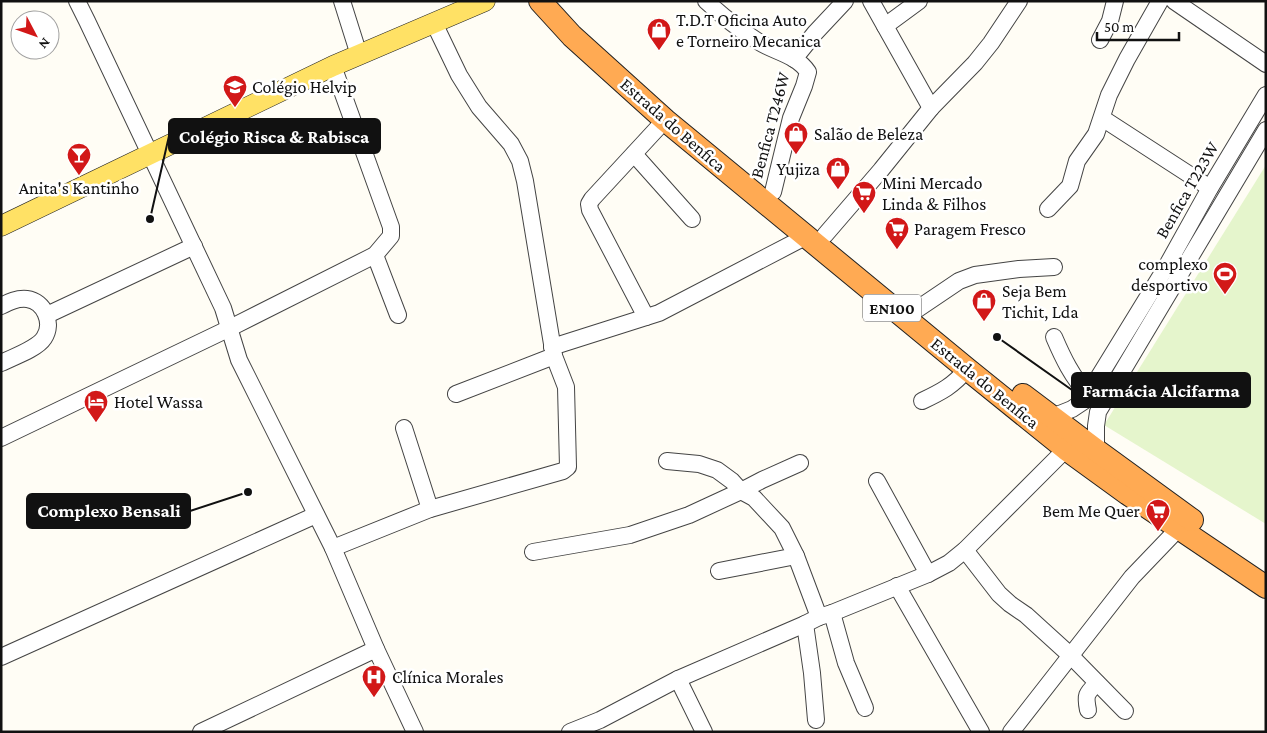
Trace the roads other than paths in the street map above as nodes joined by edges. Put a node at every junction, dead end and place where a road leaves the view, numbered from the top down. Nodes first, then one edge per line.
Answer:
1 (77, 1) edge
2 (342, 1) edge
3 (484, 1) edge
4 (540, 1) edge
5 (558, 1) edge
6 (706, 1) edge
7 (845, 1) edge
8 (871, 1) edge
9 (918, 1) edge
10 (1019, 1) edge
11 (1115, 1) edge
12 (1160, 1) edge
13 (1174, 1) edge
14 (434, 23) junction
15 (885, 26) junction
16 (1100, 40) dead end
17 (359, 55) junction
18 (800, 64) junction
19 (1266, 64) edge
20 (332, 66) junction
21 (1266, 95) edge
22 (931, 108) junction
23 (1102, 118) junction
24 (665, 120) junction
25 (1266, 130) edge
26 (634, 154) junction
27 (150, 155) junction
28 (1210, 188) junction
29 (772, 192) junction
30 (1048, 209) dead end
31 (692, 219) dead end
32 (1, 226) edge
33 (815, 236) junction
34 (194, 246) junction
35 (375, 255) junction
36 (1054, 267) dead end
37 (1, 306) edge
38 (916, 310) junction
39 (398, 314) dead end
40 (47, 315) junction
41 (646, 317) junction
42 (230, 328) junction
43 (1054, 337) dead end
44 (553, 351) junction
45 (1, 362) edge
46 (967, 369) junction
47 (456, 394) dead end
48 (1088, 394) junction
49 (922, 401) dead end
50 (1052, 417) junction
51 (404, 428) dead end
52 (1, 438) edge
53 (1066, 449) junction
54 (1096, 450) junction
55 (667, 461) dead end
56 (800, 463) dead end
57 (877, 481) dead end
58 (741, 492) junction
59 (430, 509) junction
60 (316, 515) junction
61 (1178, 529) junction
62 (333, 548) junction
63 (966, 550) junction
64 (533, 552) dead end
65 (796, 556) junction
66 (1266, 569) edge
67 (719, 570) dead end
68 (928, 574) junction
69 (897, 586) junction
70 (1266, 587) edge
71 (818, 618) junction
72 (376, 649) junction
73 (1070, 655) junction
74 (1, 657) edge
75 (678, 679) junction
76 (1097, 683) junction
77 (865, 708) dead end
78 (1088, 710) dead end
79 (1125, 711) dead end
80 (816, 720) dead end
81 (603, 726) edge
82 (201, 732) edge
83 (415, 732) edge
84 (570, 732) edge
85 (704, 732) edge
86 (981, 732) edge
87 (1011, 732) edge

1 - 27 street
2 - 17 street
3 - 14 main road
4 - 24 highway, Estrada do Benfica / EN100
5 - 29 highway, Estrada do Benfica / EN100
6 - 18 street
7 - 18 street
8 - 15 street
9 - 15 street
10 - 22 street
11 - 16 street
12 - 23 street
13 - 19 street
14 - 17 main road
14 - 44 street
15 - 22 street
17 - 20 main road
18 - 29 street, Benfica T246W
20 - 27 main road
20 - 35 street
21 - 28 street, Benfica T223W
22 - 33 street
23 - 28 street
23 - 30 street
24 - 26 street
24 - 33 highway, Estrada do Benfica / EN100
25 - 54 street
26 - 31 street
26 - 41 street
27 - 32 main road
27 - 34 street
28 - 48 street, Benfica T223W
29 - 33 highway, Estrada do Benfica / EN100
33 - 38 highway, Estrada do Benfica / EN100
33 - 41 street
33 - 46 highway, Estrada do Benfica / EN100
34 - 40 street
34 - 42 street
35 - 39 street
35 - 42 street
36 - 38 street
37 - 40 street
38 - 50 highway, Estrada do Benfica / EN100
40 - 45 street
41 - 44 street
42 - 52 street
42 - 60 street
43 - 48 street
44 - 47 street
44 - 59 street
46 - 49 street
46 - 53 highway, Estrada do Benfica / EN100
48 - 50 street, Benfica T223W
50 - 54 highway, Estrada do Benfica / EN100
51 - 59 street
53 - 61 highway, Estrada do Benfica / EN100
53 - 63 street
54 - 66 highway, Estrada do Benfica / EN100
55 - 58 street
56 - 58 street
57 - 68 street
58 - 64 street
58 - 65 street
59 - 62 street
60 - 62 street
60 - 74 street
61 - 70 highway, Estrada do Benfica / EN100
61 - 73 street
62 - 72 street
63 - 68 street
63 - 73 street
65 - 67 street
65 - 71 street
68 - 69 street
69 - 71 street
69 - 86 street
71 - 75 street
71 - 77 street
71 - 80 street
72 - 82 street
72 - 83 street
73 - 76 street
73 - 87 street
75 - 81 street
75 - 85 street
76 - 78 street
76 - 79 street
81 - 84 street

